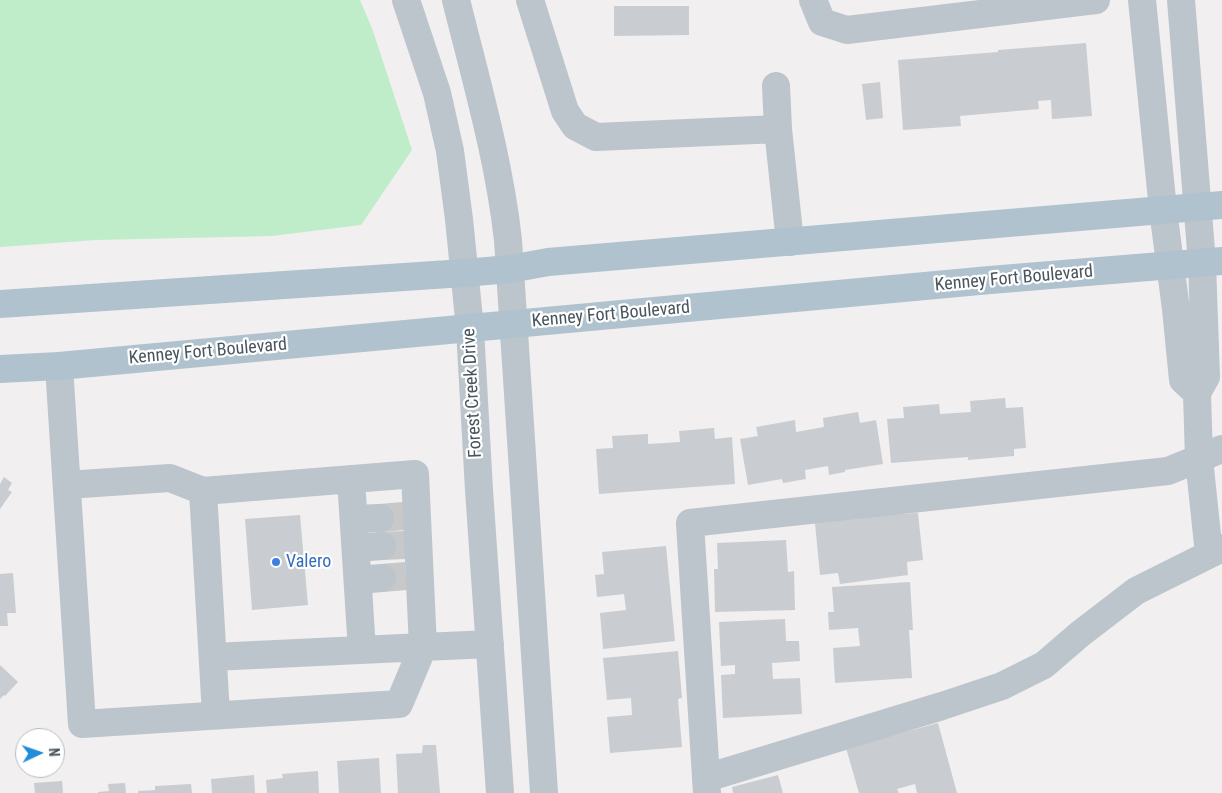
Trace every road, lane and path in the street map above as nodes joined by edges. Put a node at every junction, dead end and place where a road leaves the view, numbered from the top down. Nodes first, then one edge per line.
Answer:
1 (406, 0) edge
2 (530, 0) edge
3 (813, 0) edge
4 (1096, 0) edge
5 (1142, 0) edge
6 (1182, 0) edge
7 (463, 1) edge
8 (776, 86) dead end
9 (778, 129) junction
10 (1210, 206) edge
11 (1162, 210) junction
12 (790, 242) junction
13 (1212, 262) edge
14 (1169, 266) junction
15 (510, 269) junction
16 (464, 273) junction
17 (0, 304) edge
18 (514, 325) junction
19 (470, 329) junction
20 (60, 366) junction
21 (0, 369) edge
22 (1196, 393) junction
23 (1211, 454) edge
24 (352, 479) junction
25 (67, 484) junction
26 (203, 491) junction
27 (389, 517) junction
28 (390, 546) junction
29 (1216, 551) edge
30 (391, 577) junction
31 (490, 644) junction
32 (423, 647) junction
33 (362, 650) junction
34 (212, 657) junction
35 (216, 715) junction
36 (706, 786) edge
37 (500, 793) edge
38 (544, 793) edge

1 - 16 street, Forest Creek Drive
2 - 9 street
3 - 4 street
5 - 11 street
6 - 10 street
7 - 15 street
8 - 9 street
9 - 12 street
10 - 11 main road
10 - 13 street
11 - 12 main road
11 - 14 street
12 - 15 main road
13 - 14 main road, Kenney Fort Boulevard
13 - 22 street
14 - 18 main road, Kenney Fort Boulevard
14 - 22 street
15 - 16 main road
15 - 18 street
16 - 17 main road
16 - 19 street, Forest Creek Drive
18 - 19 main road, Kenney Fort Boulevard
18 - 38 street
19 - 20 main road, Kenney Fort Boulevard
19 - 31 street, Forest Creek Drive
20 - 21 main road, Kenney Fort Boulevard
20 - 25 street
22 - 23 street
23 - 29 street
23 - 36 street
24 - 26 street
24 - 27 street
24 - 27 street
25 - 26 street
25 - 35 street
26 - 34 street
27 - 28 street
27 - 28 street
28 - 30 street
28 - 30 street
29 - 36 street
30 - 32 street
30 - 33 street
31 - 32 street
31 - 37 street, Forest Creek Drive
32 - 33 street
32 - 35 street
33 - 34 street
34 - 35 street

